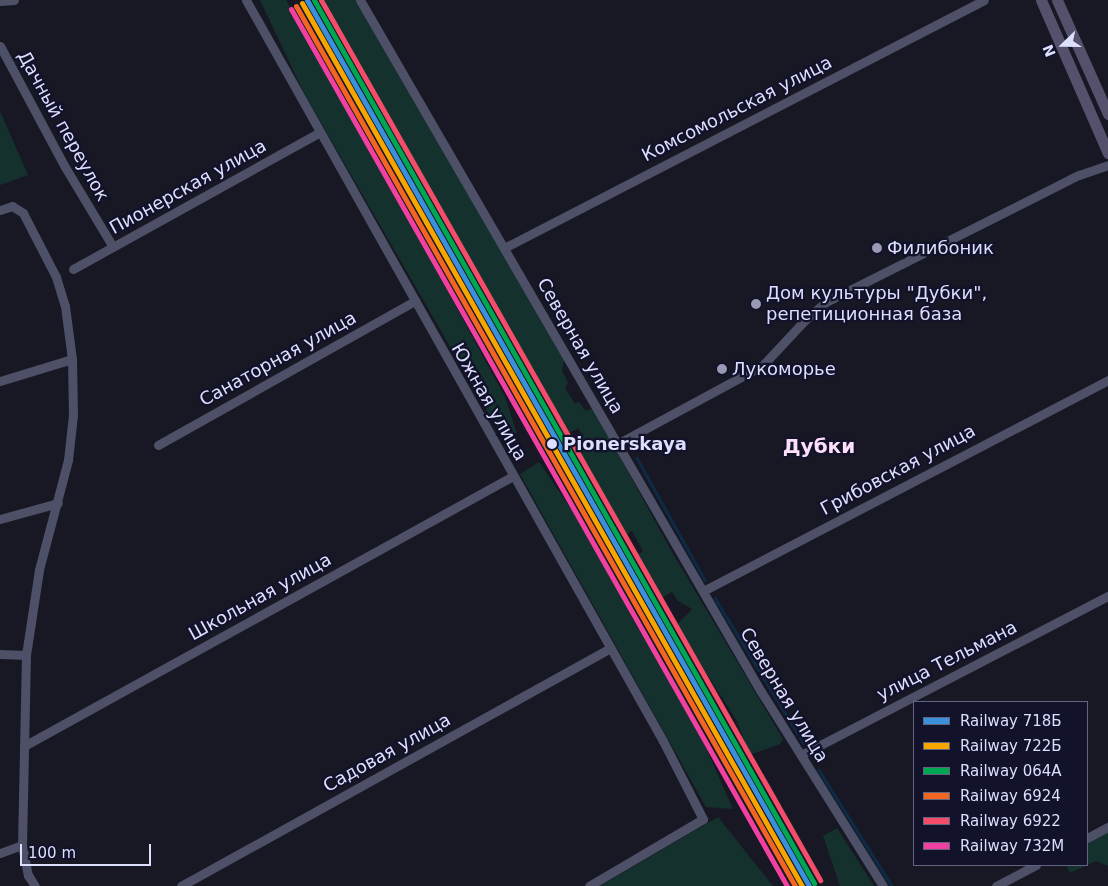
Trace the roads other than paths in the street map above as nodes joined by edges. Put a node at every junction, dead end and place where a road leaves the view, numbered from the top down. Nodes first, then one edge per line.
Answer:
1 (14, 0) edge
2 (246, 0) edge
3 (360, 0) edge
4 (984, 0) edge
5 (1033, 0) edge
6 (1041, 0) edge
7 (1057, 0) edge
8 (1065, 0) edge
9 (0, 1) edge
10 (0, 46) edge
11 (1096, 85) junction
12 (1080, 88) junction
13 (1108, 114) edge
14 (318, 133) junction
15 (1106, 148) edge
16 (1104, 165) edge
17 (0, 210) edge
18 (113, 247) junction
19 (504, 248) junction
20 (73, 269) dead end
21 (414, 302) junction
22 (72, 359) junction
23 (1108, 380) edge
24 (0, 381) edge
25 (619, 443) junction
26 (158, 445) dead end
27 (513, 476) junction
28 (58, 503) junction
29 (0, 519) edge
30 (703, 591) junction
31 (1108, 596) edge
32 (610, 648) junction
33 (0, 654) edge
34 (26, 655) junction
35 (24, 746) junction
36 (800, 755) junction
37 (1108, 827) edge
38 (1088, 837) edge
39 (22, 845) junction
40 (0, 853) edge
41 (1034, 866) edge
42 (35, 886) edge
43 (181, 886) edge
44 (589, 886) edge
45 (883, 886) edge
46 (996, 886) edge

1 - 9 street
2 - 14 street, Южная улица
3 - 19 street, Северная улица
4 - 19 street, Комсомольская улица
5 - 12 main road
6 - 12 main road
7 - 11 main road
8 - 11 main road
10 - 18 street, Дачный переулок
11 - 13 main road
12 - 15 main road
14 - 18 street, Пионерская улица
14 - 21 street, Южная улица
15 - 16 street
16 - 25 street
17 - 22 street
18 - 20 street, Пионерская улица
19 - 25 street, Северная улица
21 - 26 street, Санаторная улица
21 - 27 street, Южная улица
22 - 24 street
22 - 28 street
23 - 30 street, Грибовская улица
25 - 30 street, Северная улица
27 - 32 street, Южная улица
27 - 35 street, Школьная улица
28 - 29 street
28 - 34 street
30 - 36 street, Северная улица
31 - 36 street, улица Тельмана
32 - 43 street, Садовая улица
32 - 44 street, Южная улица
33 - 34 street
34 - 35 street
35 - 39 street
36 - 45 street, Северная улица
37 - 38 street
39 - 40 street
39 - 42 street
41 - 46 street

